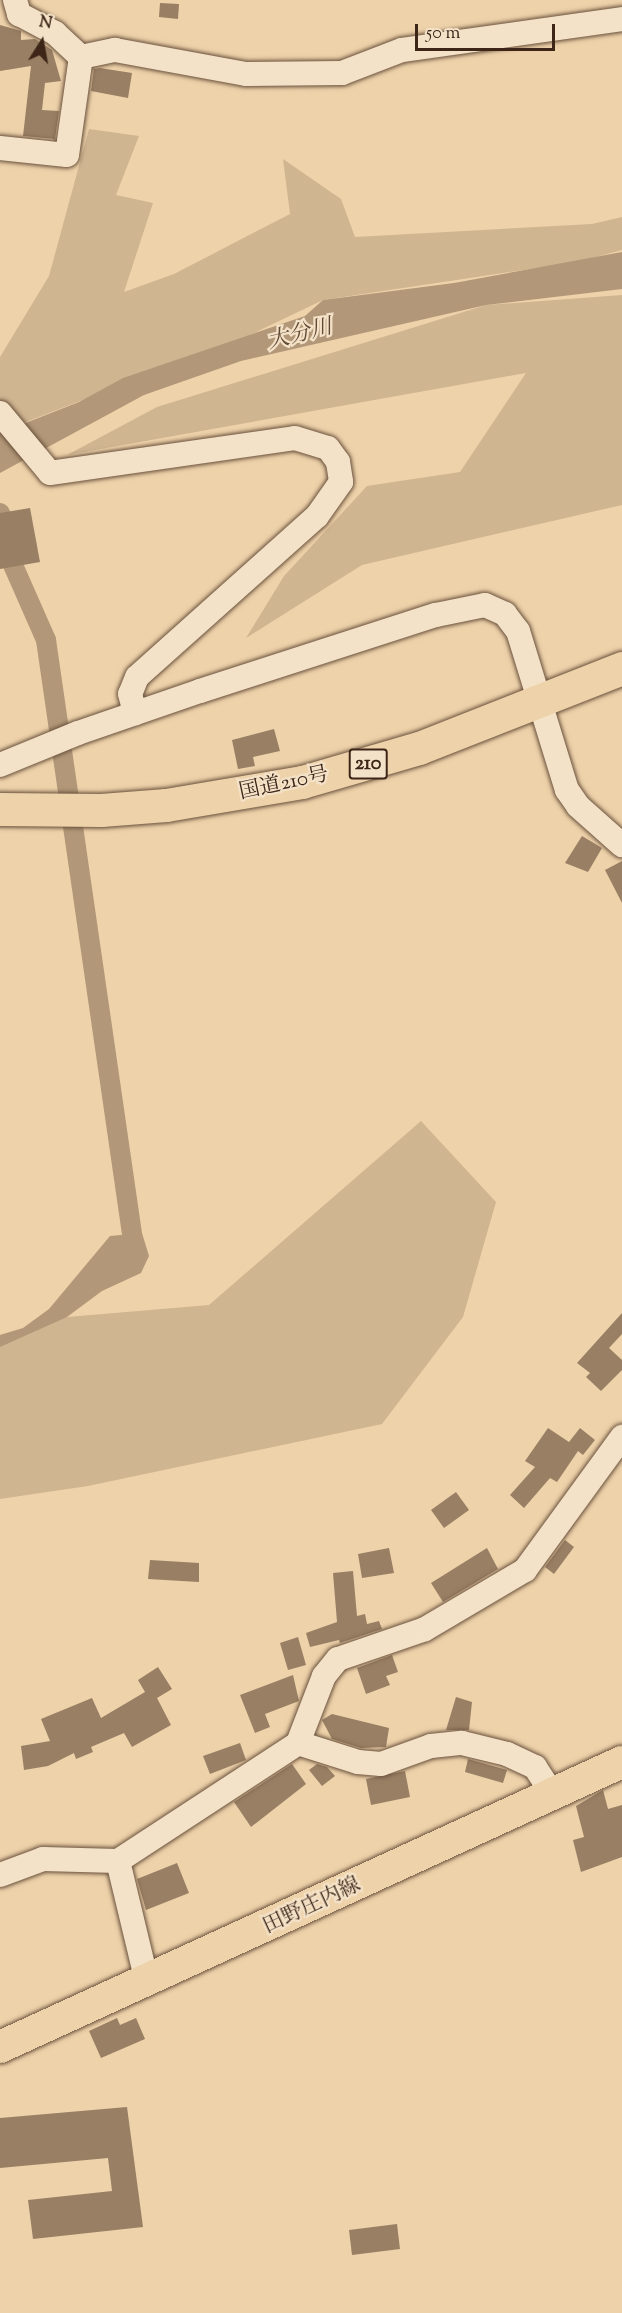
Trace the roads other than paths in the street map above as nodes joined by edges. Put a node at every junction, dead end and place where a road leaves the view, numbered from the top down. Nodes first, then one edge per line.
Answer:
1 (15, 0) edge
2 (622, 19) edge
3 (81, 57) junction
4 (0, 148) edge
5 (0, 413) edge
6 (622, 668) edge
7 (540, 701) junction
8 (135, 713) junction
9 (0, 765) edge
10 (0, 809) edge
11 (622, 845) edge
12 (622, 1437) edge
13 (298, 1743) junction
14 (622, 1762) edge
15 (553, 1795) junction
16 (118, 1861) junction
17 (0, 1875) edge
18 (147, 1982) junction
19 (0, 2047) edge

1 - 3 street
2 - 3 street
3 - 4 street
5 - 8 street
6 - 7 highway, 国道210号 / 210
7 - 8 street
7 - 10 highway, 国道210号 / 210
7 - 11 street
8 - 9 street
12 - 13 street
13 - 15 street
13 - 16 street
14 - 15 main road, 田野庄内線
15 - 18 main road, 田野庄内線
16 - 17 street
16 - 18 street
18 - 19 main road, 田野庄内線

